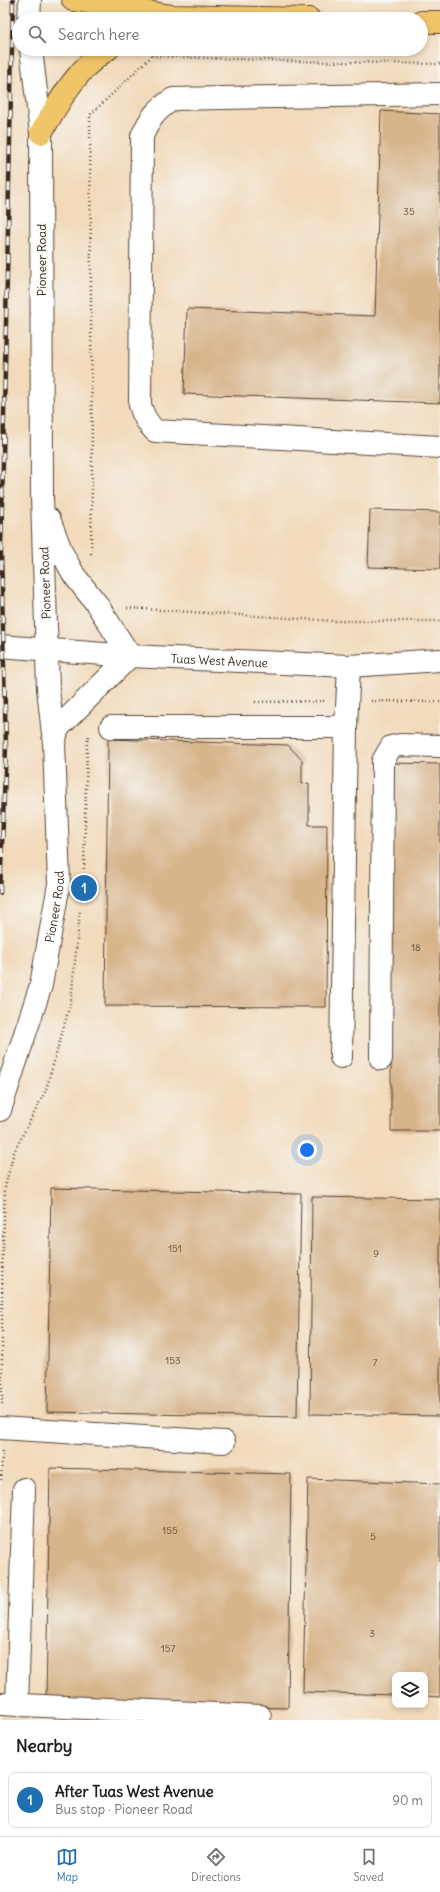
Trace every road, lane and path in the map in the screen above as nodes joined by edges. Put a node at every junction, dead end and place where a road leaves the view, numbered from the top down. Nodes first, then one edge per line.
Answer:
1 (30, 0) edge
2 (73, 0) edge
3 (29, 12) edge
4 (137, 12) edge
5 (428, 22) edge
6 (440, 22) edge
7 (32, 56) edge
8 (100, 56) edge
9 (440, 64) edge
10 (440, 94) edge
11 (41, 133) junction
12 (440, 447) edge
13 (42, 497) junction
14 (91, 560) dead end
15 (125, 608) dead end
16 (440, 622) edge
17 (0, 646) edge
18 (47, 648) junction
19 (130, 656) junction
20 (440, 660) edge
21 (349, 666) junction
22 (348, 700) junction
23 (247, 702) dead end
24 (440, 702) edge
25 (111, 726) dead end
26 (346, 726) junction
27 (90, 729) dead end
28 (54, 743) junction
29 (440, 746) edge
30 (83, 877) dead end
31 (80, 908) dead end
32 (342, 1057) dead end
33 (381, 1059) dead end
34 (0, 1110) edge
35 (1, 1428) edge
36 (224, 1442) dead end
37 (1, 1484) dead end
38 (24, 1488) dead end
39 (9, 1704) edge
40 (260, 1716) dead end

1 - 3 street
2 - 4 main road
5 - 6 main road
7 - 11 street, Pioneer Road
8 - 11 main road
9 - 14 path
10 - 12 street
11 - 13 street, Pioneer Road
13 - 18 street, Pioneer Road
13 - 19 street
15 - 16 path
17 - 18 street, Tuas West Avenue
18 - 19 street, Tuas West Avenue
18 - 28 street, Pioneer Road
19 - 21 street, Tuas West Avenue
19 - 28 street
20 - 21 street, Tuas West Avenue
21 - 22 street
22 - 23 path
22 - 24 path
22 - 26 street
25 - 26 street
26 - 32 street
27 - 30 path
28 - 34 street, Pioneer Road
29 - 33 street
31 - 35 path
35 - 36 street
35 - 37 path
38 - 39 street
39 - 40 street

